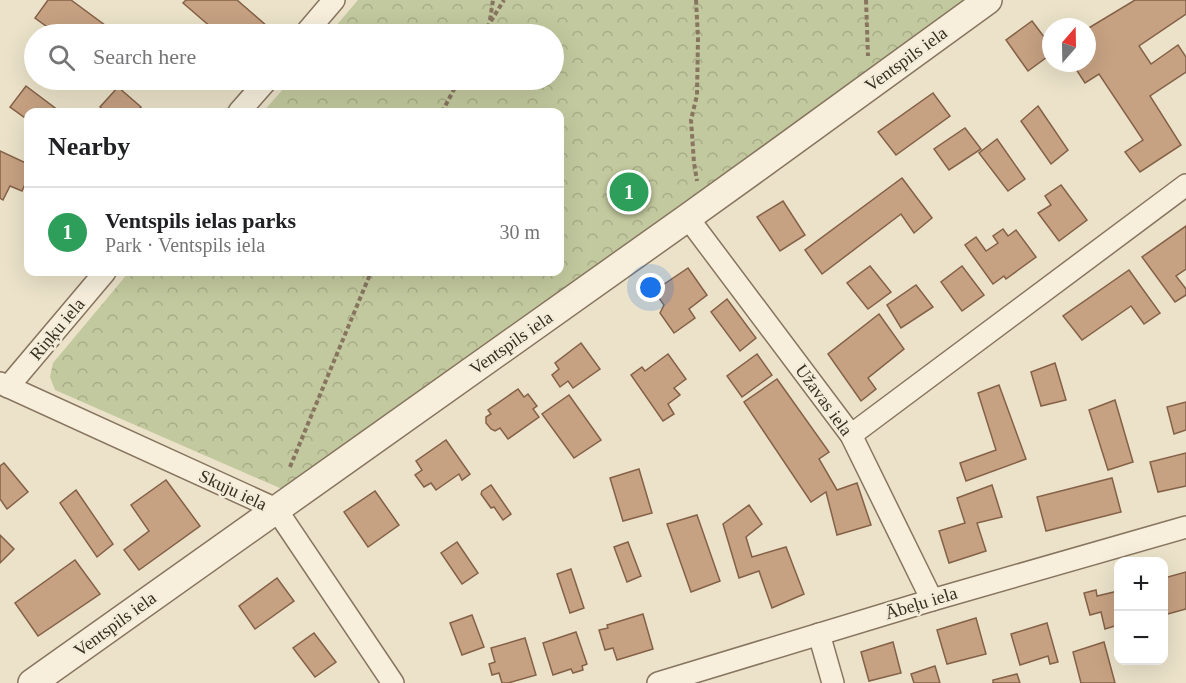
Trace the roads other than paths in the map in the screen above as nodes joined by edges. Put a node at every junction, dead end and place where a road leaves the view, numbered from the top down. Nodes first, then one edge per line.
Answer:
1 (334, 0) edge
2 (988, 0) edge
3 (314, 24) edge
4 (258, 90) edge
5 (242, 108) edge
6 (1186, 185) edge
7 (695, 213) junction
8 (101, 276) edge
9 (4, 385) edge
10 (851, 435) junction
11 (276, 509) junction
12 (1186, 526) edge
13 (932, 600) junction
14 (819, 634) junction
15 (32, 683) edge
16 (393, 683) edge
17 (658, 683) edge
18 (833, 683) edge

1 - 3 street
2 - 7 street, Ventspils iela
4 - 5 street
6 - 10 street
7 - 10 street, Užavas iela
7 - 11 street, Ventspils iela
8 - 9 street, Riņķu iela
9 - 11 street, Skuju iela
10 - 13 street, Užavas iela
11 - 15 street, Ventspils iela
11 - 16 street, Skuju iela
12 - 13 street, Ābeļu iela
13 - 14 street, Ābeļu iela
14 - 17 street, Ābeļu iela
14 - 18 street

